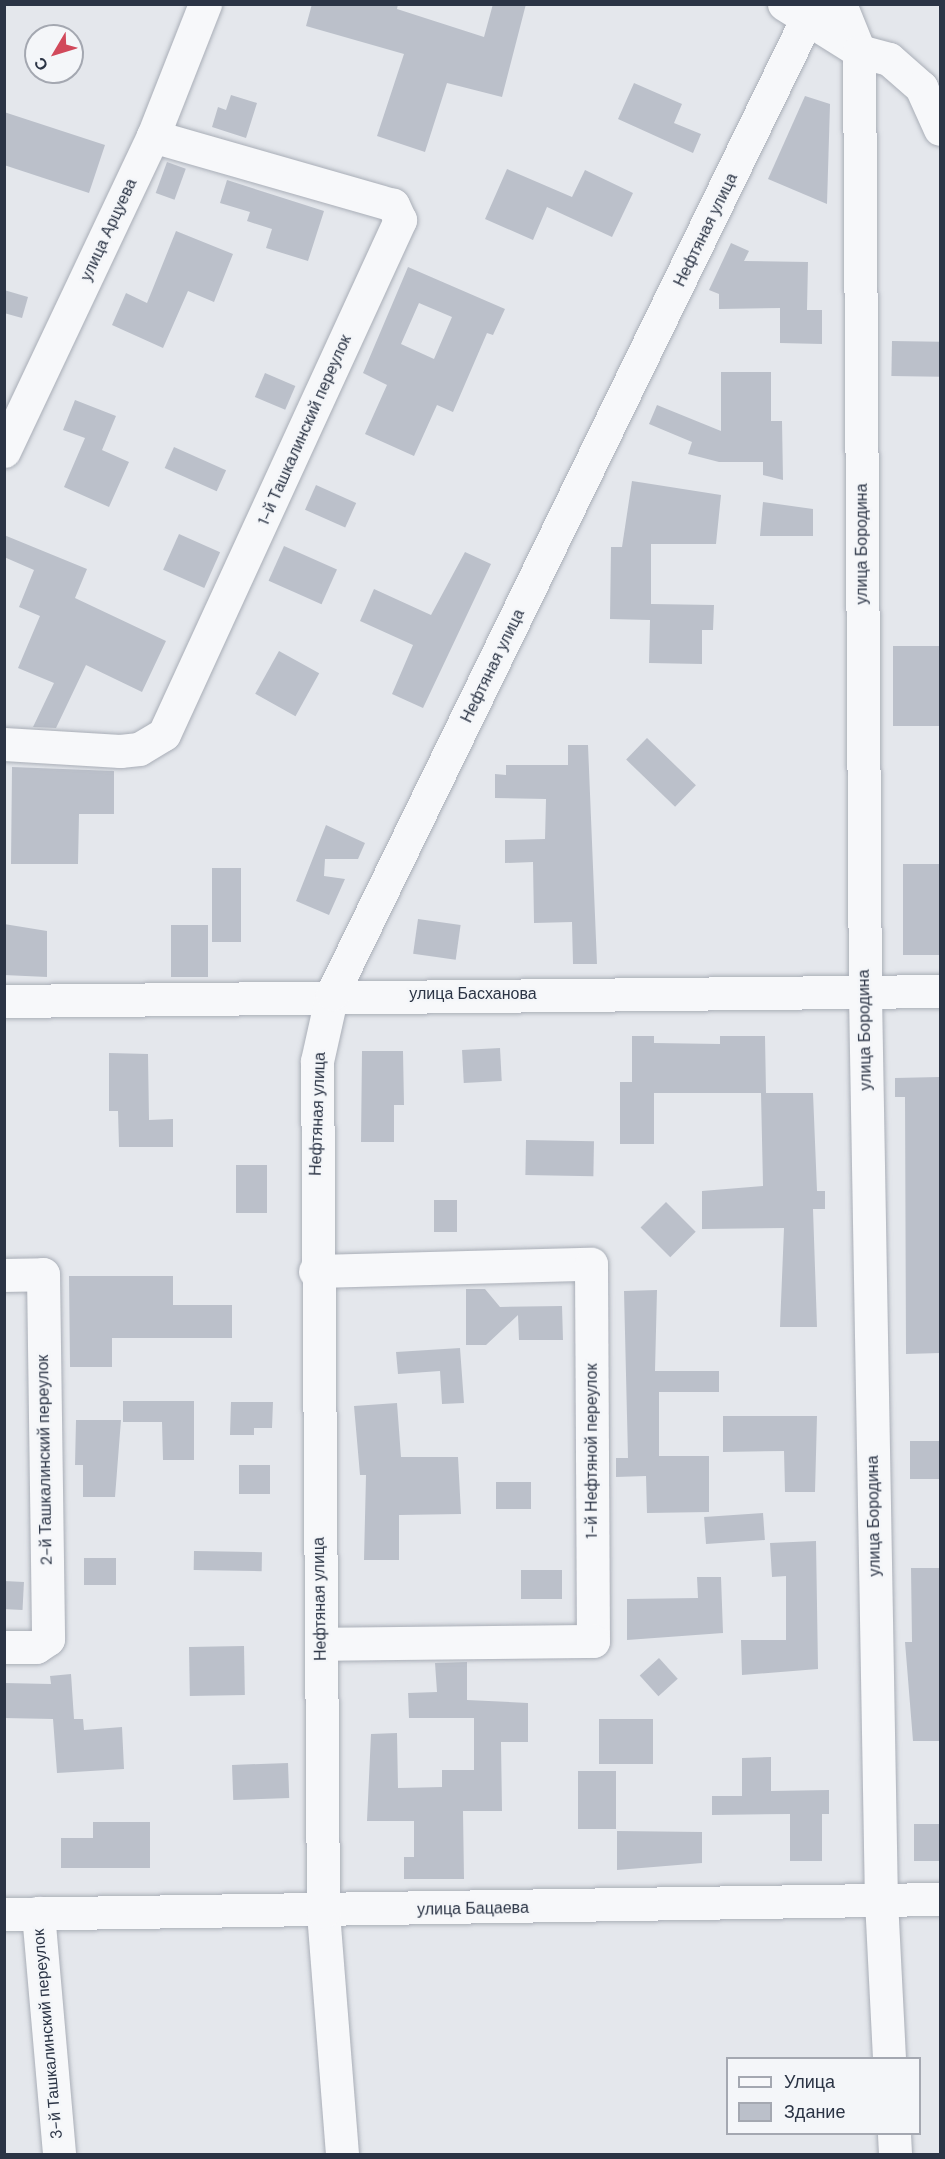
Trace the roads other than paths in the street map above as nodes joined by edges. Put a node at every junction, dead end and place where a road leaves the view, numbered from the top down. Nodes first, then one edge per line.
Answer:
1 (206, 4) edge
2 (840, 4) edge
3 (802, 10) edge
4 (859, 51) junction
5 (931, 89) edge
6 (940, 129) edge
7 (153, 136) junction
8 (4, 451) edge
9 (4, 744) edge
10 (940, 991) edge
11 (332, 994) junction
12 (865, 995) junction
13 (4, 1001) edge
14 (315, 1271) junction
15 (4, 1275) edge
16 (321, 1644) junction
17 (4, 1647) edge
18 (940, 1899) edge
19 (881, 1900) junction
20 (323, 1912) junction
21 (38, 1913) junction
22 (4, 1914) edge
23 (890, 2057) edge
24 (894, 2135) edge
25 (58, 2154) edge
26 (342, 2154) edge
27 (895, 2154) edge

1 - 7 street, улица Арцуева
2 - 4 street, улица Бородина
3 - 4 street
3 - 11 street, Нефтяная улица
4 - 5 street
4 - 12 street, улица Бородина
5 - 6 street
7 - 8 street, улица Арцуева
7 - 9 street, 1-й Ташкалинский переулок
10 - 12 street, улица Басханова
11 - 12 street, улица Басханова
11 - 13 street, улица Басханова
11 - 14 street, Нефтяная улица
12 - 19 street, улица Бородина
14 - 16 street, Нефтяная улица
14 - 16 street, 1-й Нефтяной переулок
15 - 17 street, 2-й Ташкалинский переулок
16 - 20 street, Нефтяная улица
18 - 19 street, улица Бацаева
19 - 20 street, улица Бацаева
19 - 23 street, улица Бородина
20 - 21 street, улица Бацаева
20 - 26 street, Нефтяная улица
21 - 22 street, улица Бацаева
21 - 25 street, 3-й Ташкалинский переулок
24 - 27 street

